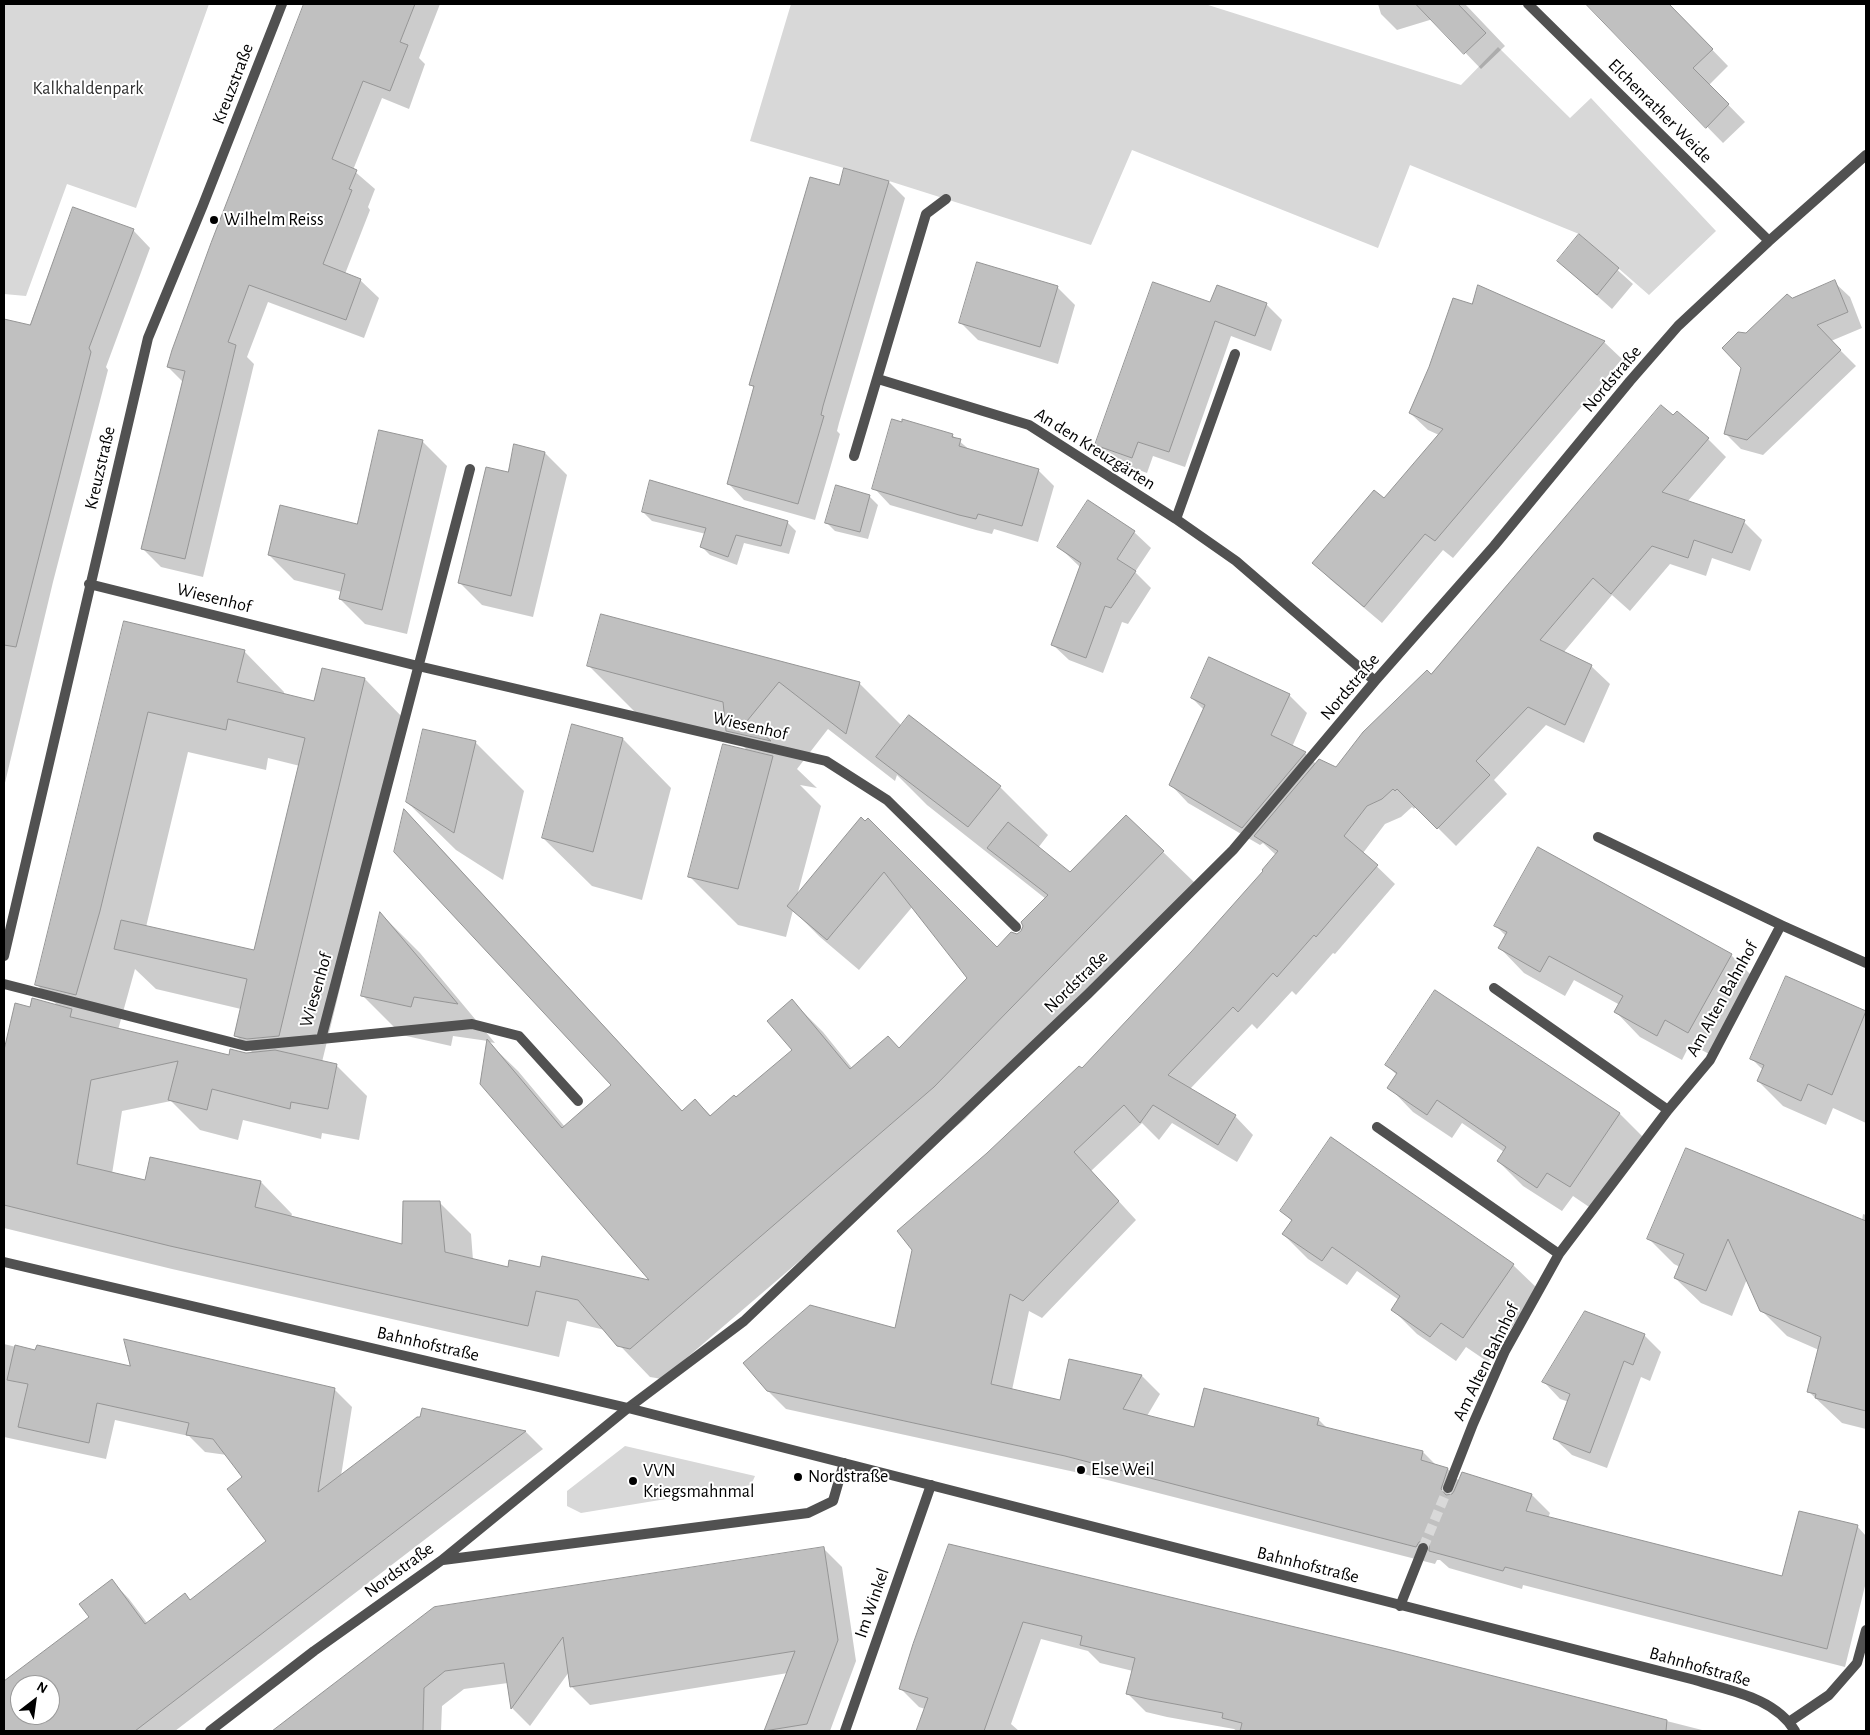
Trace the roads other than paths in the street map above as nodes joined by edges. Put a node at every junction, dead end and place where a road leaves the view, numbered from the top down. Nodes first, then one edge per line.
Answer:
1 (282, 4) edge
2 (1528, 4) edge
3 (1866, 155) edge
4 (946, 199) dead end
5 (1769, 241) junction
6 (1235, 354) dead end
7 (878, 379) junction
8 (854, 456) dead end
9 (470, 469) dead end
10 (1176, 519) junction
11 (89, 584) junction
12 (418, 666) junction
13 (1375, 681) junction
14 (1598, 837) dead end
15 (1781, 925) junction
16 (1016, 927) dead end
17 (4, 956) edge
18 (1866, 963) edge
19 (4, 984) edge
20 (1494, 988) dead end
21 (321, 1039) junction
22 (578, 1101) dead end
23 (1668, 1110) junction
24 (1377, 1127) dead end
25 (1559, 1254) junction
26 (4, 1262) edge
27 (628, 1408) junction
28 (844, 1463) junction
29 (931, 1485) junction
30 (1448, 1488) tunnel mouth
31 (1423, 1548) tunnel mouth
32 (442, 1560) junction
33 (1400, 1606) junction
34 (1866, 1630) edge
35 (1789, 1722) junction
36 (210, 1731) edge
37 (845, 1731) edge
38 (1795, 1731) edge

1 - 11 street, Kreuzstraße
2 - 5 street, Elchenrather Weide
3 - 5 street, Nordstraße
4 - 7 street
5 - 13 street, Nordstraße
6 - 10 street
7 - 8 street
7 - 10 street, An den Kreuzgärten
9 - 12 street, Wiesenhof
10 - 13 street, An den Kreuzgärten
11 - 12 street, Wiesenhof
11 - 17 street, Kreuzstraße
12 - 16 street, Wiesenhof
12 - 21 street, Wiesenhof
13 - 27 street, Nordstraße
14 - 15 street
15 - 18 street
15 - 23 street, Am Alten Bahnhof
19 - 21 street, Wiesenhof
20 - 23 street
21 - 22 street
23 - 25 street, Am Alten Bahnhof
24 - 25 street
25 - 30 street, Am Alten Bahnhof
26 - 27 street, Bahnhofstraße
27 - 28 street, Bahnhofstraße
27 - 32 street, Nordstraße
28 - 29 street, Bahnhofstraße
28 - 32 street
29 - 33 street, Bahnhofstraße
29 - 37 street, Im Winkel
31 - 33 street
32 - 36 street, Nordstraße
33 - 35 street, Bahnhofstraße
34 - 35 street
35 - 38 street

